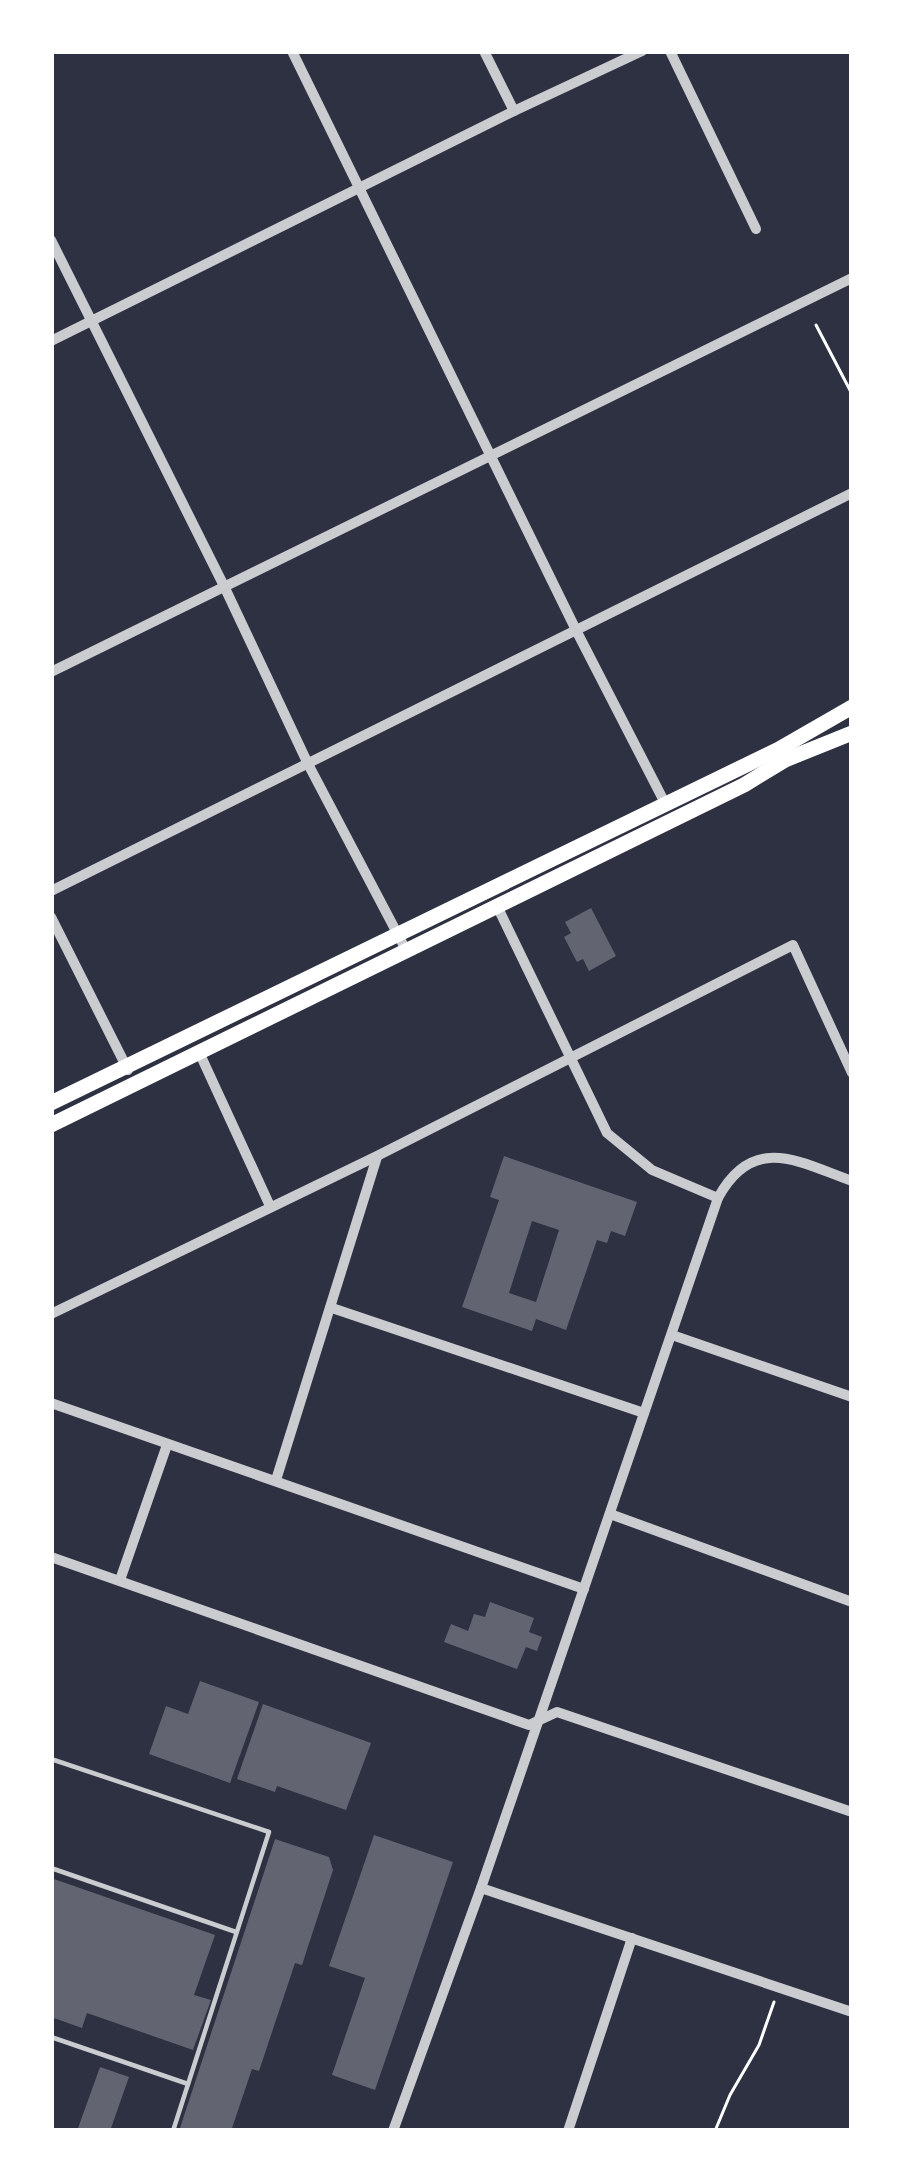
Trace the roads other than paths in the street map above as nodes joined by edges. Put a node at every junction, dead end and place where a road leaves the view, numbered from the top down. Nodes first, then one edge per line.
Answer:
1 (292, 51) edge
2 (484, 51) edge
3 (642, 51) edge
4 (670, 51) edge
5 (514, 111) junction
6 (360, 187) junction
7 (756, 229) dead end
8 (51, 240) edge
9 (852, 278) edge
10 (92, 322) junction
11 (51, 341) edge
12 (490, 455) junction
13 (852, 494) edge
14 (224, 586) junction
15 (577, 632) junction
16 (51, 672) edge
17 (852, 706) edge
18 (852, 733) edge
19 (308, 764) junction
20 (669, 811) junction
21 (51, 891) edge
22 (497, 905) junction
23 (51, 917) edge
24 (398, 933) junction
25 (406, 950) junction
26 (200, 1052) junction
27 (570, 1057) junction
28 (126, 1067) junction
29 (852, 1072) edge
30 (135, 1084) junction
31 (51, 1103) edge
32 (51, 1125) edge
33 (377, 1156) junction
34 (852, 1181) edge
35 (718, 1198) junction
36 (270, 1206) junction
37 (332, 1308) junction
38 (51, 1314) edge
39 (671, 1335) junction
40 (852, 1397) edge
41 (51, 1403) edge
42 (644, 1413) junction
43 (167, 1445) junction
44 (276, 1480) junction
45 (610, 1514) junction
46 (51, 1557) edge
47 (120, 1580) junction
48 (584, 1589) junction
49 (852, 1602) edge
50 (539, 1720) junction
51 (51, 1759) edge
52 (852, 1812) edge
53 (51, 1868) edge
54 (482, 1888) junction
55 (236, 1932) junction
56 (632, 1938) junction
57 (852, 2012) edge
58 (51, 2037) edge
59 (188, 2084) junction
60 (173, 2131) edge
61 (393, 2131) edge
62 (568, 2131) edge

1 - 6 street
2 - 5 street
3 - 5 street
4 - 7 street
5 - 6 street
6 - 10 street
6 - 12 street
8 - 10 street
9 - 12 street
10 - 11 street
10 - 14 street
12 - 14 street
12 - 15 street
13 - 15 street
14 - 16 street
14 - 19 street
15 - 19 street
15 - 20 street
17 - 20 main road
18 - 20 main road
19 - 21 street
19 - 24 street
20 - 22 main road
20 - 24 main road
22 - 25 main road
22 - 27 street
23 - 28 street
24 - 25 street
24 - 28 main road
25 - 26 main road
26 - 30 main road
26 - 36 street
27 - 29 street
27 - 33 street
27 - 35 street
28 - 30 street
28 - 31 main road
30 - 32 main road
33 - 36 street
33 - 37 street
34 - 35 street
35 - 39 street
36 - 38 street
37 - 42 street
37 - 44 street
39 - 40 street
39 - 42 street
41 - 43 street
42 - 45 street
43 - 44 street
43 - 47 street
44 - 48 street
45 - 48 street
45 - 49 street
46 - 47 street
47 - 50 street
48 - 50 street
50 - 52 street
50 - 54 street
51 - 55 lane
53 - 55 lane
54 - 56 street
54 - 61 street
55 - 59 lane
56 - 57 street
56 - 62 street
58 - 59 lane
59 - 60 lane

